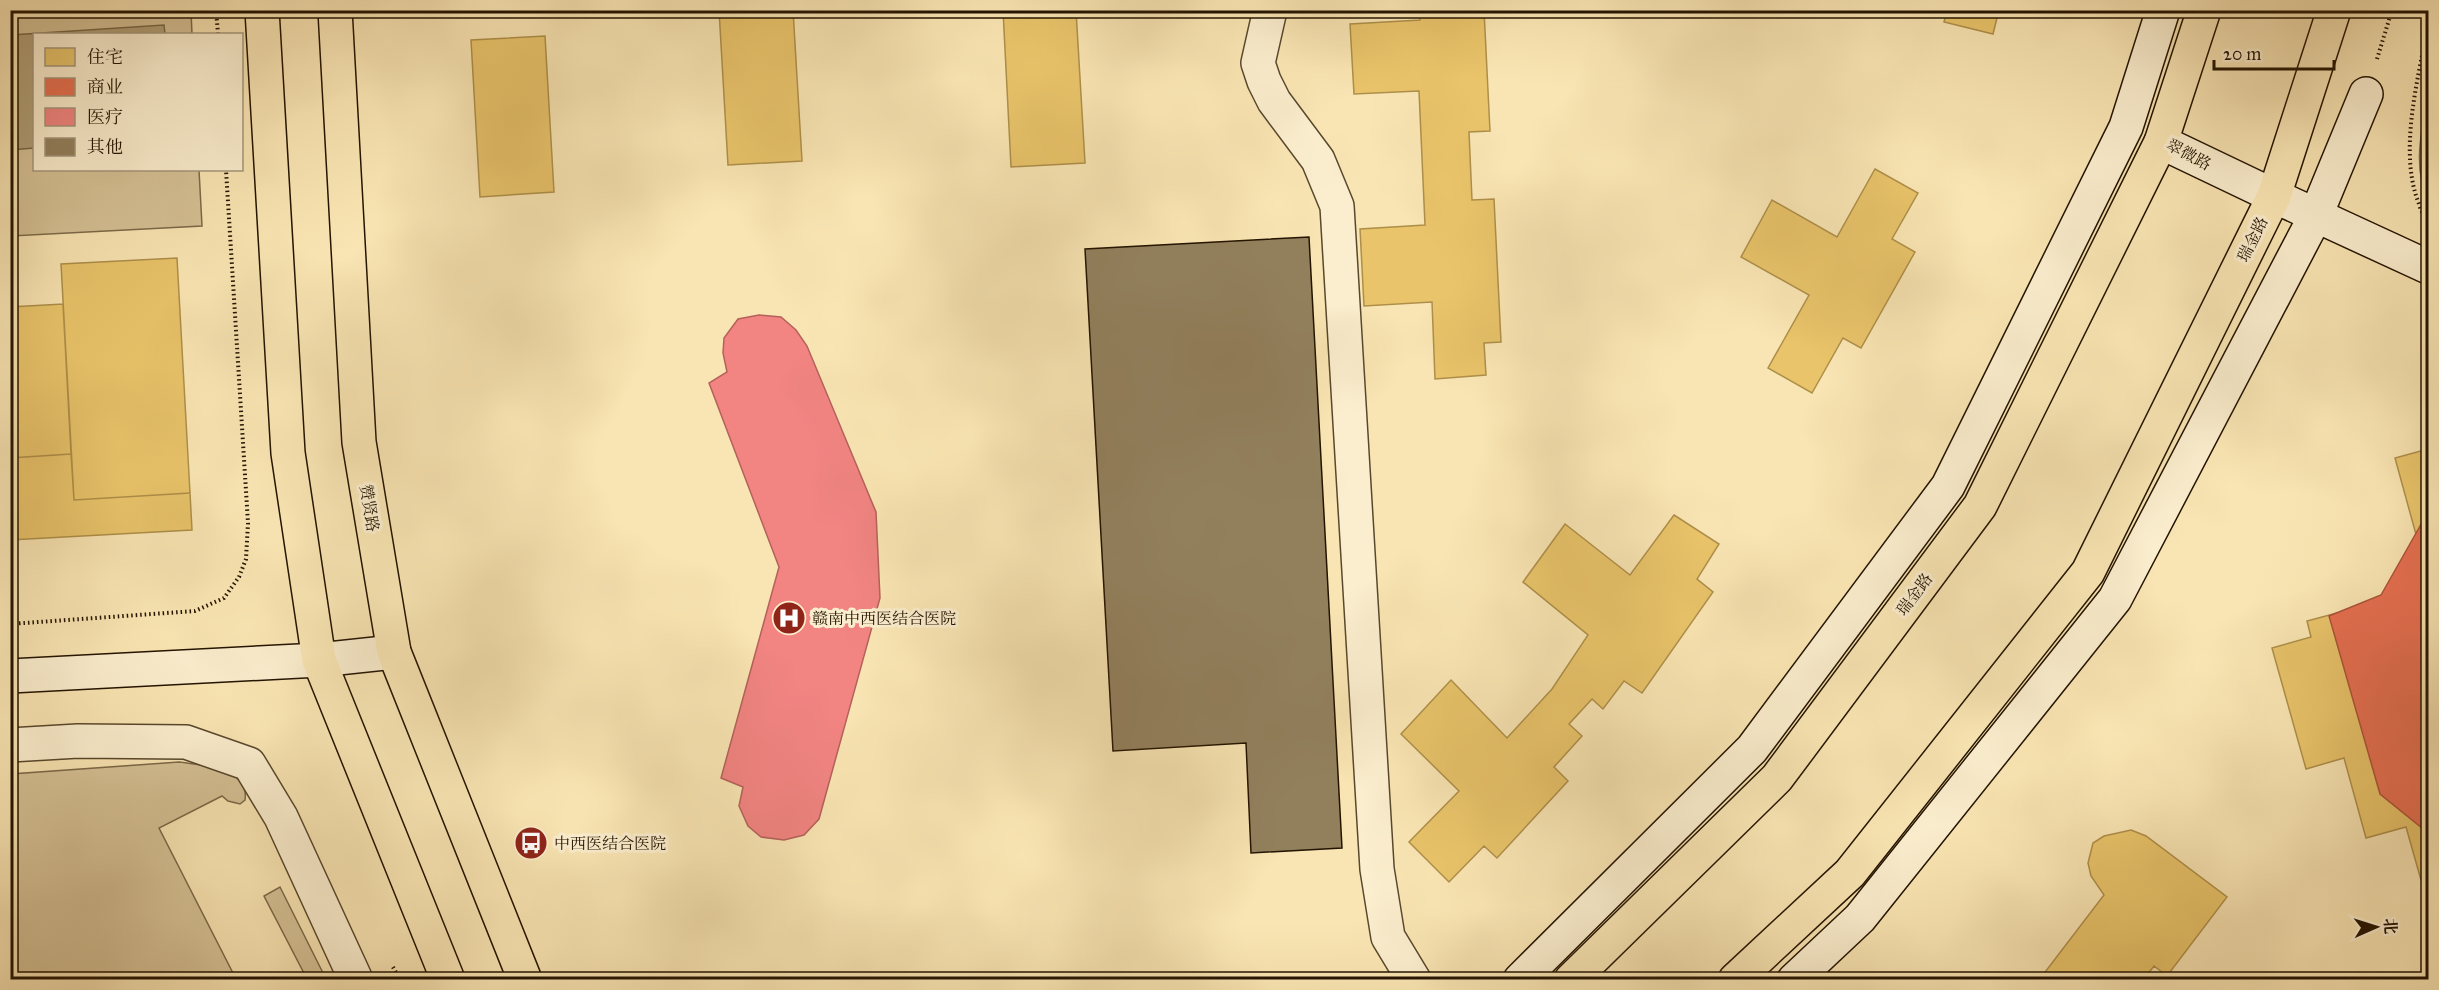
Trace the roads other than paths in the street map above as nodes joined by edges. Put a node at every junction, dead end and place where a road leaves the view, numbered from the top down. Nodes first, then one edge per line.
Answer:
1 (262, 10) edge
2 (336, 10) edge
3 (1270, 10) edge
4 (2163, 10) edge
5 (2204, 10) edge
6 (2334, 10) edge
7 (2366, 94) road end
8 (2161, 142) junction
9 (2274, 196) junction
10 (2316, 215) junction
11 (2428, 267) edge
12 (393, 652) junction
13 (319, 660) junction
14 (10, 676) edge
15 (10, 745) edge
16 (356, 980) edge
17 (448, 980) edge
18 (525, 980) edge
19 (1414, 980) edge
20 (1520, 980) edge
21 (1571, 980) edge
22 (1735, 980) edge
23 (1794, 980) edge

1 - 13 main road
2 - 12 main road, 赞贤路
3 - 19 street
4 - 20 street
5 - 8 main road, 翠微路
6 - 9 main road
7 - 10 street
8 - 9 street, 翠微路
8 - 21 main road, 瑞金路
9 - 10 street, 翠微路
9 - 22 main road, 瑞金路
10 - 11 street, 翠微路
10 - 23 street
12 - 13 street
12 - 18 main road, 赞贤路
13 - 14 street
13 - 17 main road
15 - 16 street

